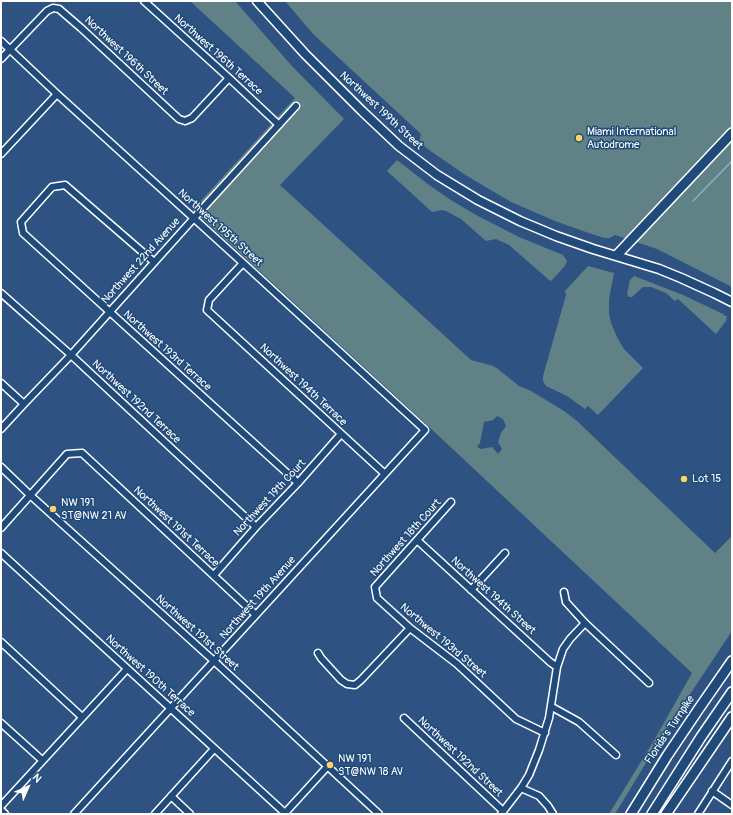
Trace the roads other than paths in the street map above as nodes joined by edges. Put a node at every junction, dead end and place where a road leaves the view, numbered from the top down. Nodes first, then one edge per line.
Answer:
1 (144, 1) edge
2 (257, 1) edge
3 (1, 41) edge
4 (10, 50) junction
5 (1, 59) edge
6 (229, 78) junction
7 (57, 94) junction
8 (296, 106) dead end
9 (279, 125) junction
10 (732, 133) edge
11 (1, 154) edge
12 (194, 218) junction
13 (616, 255) junction
14 (154, 262) junction
15 (243, 262) junction
16 (1, 293) edge
17 (732, 302) edge
18 (109, 312) junction
19 (71, 355) junction
20 (1, 383) edge
21 (24, 404) junction
22 (1, 429) edge
23 (425, 430) joint
24 (342, 434) junction
25 (1, 467) edge
26 (385, 474) junction
27 (298, 483) junction
28 (30, 495) junction
29 (451, 502) dead end
30 (256, 526) junction
31 (1, 528) edge
32 (417, 540) junction
33 (504, 553) dead end
34 (1, 554) edge
35 (214, 575) junction
36 (375, 586) joint
37 (471, 590) junction
38 (564, 592) dead end
39 (256, 615) junction
40 (585, 623) junction
41 (410, 628) junction
42 (1, 642) edge
43 (732, 652) edge
44 (318, 653) dead end
45 (214, 661) junction
46 (732, 661) edge
47 (557, 667) junction
48 (127, 669) junction
49 (649, 683) dead end
50 (713, 687) junction
51 (732, 692) edge
52 (552, 707) junction
53 (171, 708) junction
54 (82, 717) junction
55 (732, 717) edge
56 (404, 718) dead end
57 (1, 723) edge
58 (544, 733) junction
59 (214, 748) junction
60 (616, 755) dead end
61 (42, 760) junction
62 (732, 761) edge
63 (327, 767) junction
64 (521, 788) junction
65 (712, 791) junction
66 (171, 796) junction
67 (732, 805) edge
68 (1, 806) edge
69 (1, 810) edge
70 (502, 812) edge
71 (5, 814) edge
72 (74, 814) edge
73 (155, 814) edge
74 (190, 814) edge
75 (286, 814) edge
76 (379, 814) edge
77 (553, 814) edge
78 (631, 814) edge
79 (652, 814) edge
80 (666, 814) edge
81 (698, 814) edge

1 - 6 street, Northwest 196th Terrace
2 - 13 main road, Northwest 199th Street
3 - 4 street, Northwest 195th Street
4 - 5 street
4 - 6 street, Northwest 196th Street
4 - 7 street, Northwest 195th Street
6 - 9 street, Northwest 196th Terrace
7 - 11 street
7 - 12 street, Northwest 195th Street
8 - 9 street, Northwest 22nd Avenue
9 - 12 street, Northwest 22nd Avenue
10 - 13 highway
12 - 14 street, Northwest 22nd Avenue
12 - 15 street, Northwest 195th Street
13 - 17 main road, Northwest 199th Street
14 - 18 street, Northwest 22nd Avenue
14 - 18 street, Northwest 193rd Terrace
15 - 23 street, Northwest 195th Street
15 - 24 street, Northwest 194th Terrace
16 - 19 street, Northwest 192nd Terrace
18 - 19 street, Northwest 22nd Avenue
18 - 27 street, Northwest 193rd Terrace
19 - 21 street, Northwest 22nd Avenue
19 - 30 street, Northwest 192nd Terrace
20 - 21 street
21 - 22 street, Northwest 22nd Avenue
23 - 26 street, Northwest 19th Avenue
24 - 26 street, Northwest 194th Terrace
24 - 27 street, Northwest 19th Court
25 - 28 street, Northwest 191st Street
26 - 39 street, Northwest 19th Avenue
27 - 30 street, Northwest 19th Court
28 - 31 street
28 - 35 street, Northwest 191st Terrace
28 - 45 street, Northwest 191st Street
29 - 32 street, Northwest 18th Court
30 - 35 street, Northwest 19th Court
32 - 36 street, Northwest 18th Court
32 - 37 street, Northwest 194th Street
33 - 37 street
34 - 48 street, Northwest 190th Terrace
35 - 39 street, Northwest 191st Terrace
36 - 41 street, Northwest 193rd Street
37 - 47 street, Northwest 194th Street
38 - 40 street
39 - 45 street, Northwest 19th Avenue
40 - 47 street
40 - 49 street
41 - 44 street
41 - 58 street, Northwest 193rd Street
42 - 54 street
43 - 50 highway
45 - 53 street, Northwest 19th Avenue
45 - 63 street, Northwest 191st Street
46 - 50 highway, Florida's Turnpike
47 - 52 street
48 - 53 street, Northwest 190th Terrace
48 - 54 street
50 - 78 highway, Florida's Turnpike
51 - 79 highway
52 - 58 street
52 - 60 street
53 - 59 street, Northwest 190th Terrace
53 - 72 street, Northwest 19th Avenue
54 - 61 street
55 - 80 highway
56 - 70 street, Northwest 192nd Street
57 - 61 street
58 - 64 street
59 - 66 street
59 - 75 street, Northwest 190th Terrace
61 - 68 street
62 - 65 street
63 - 75 street
63 - 76 street, Northwest 191st Street
64 - 70 street
64 - 77 street
65 - 67 street
65 - 81 street
66 - 73 street
66 - 74 street
69 - 71 street

